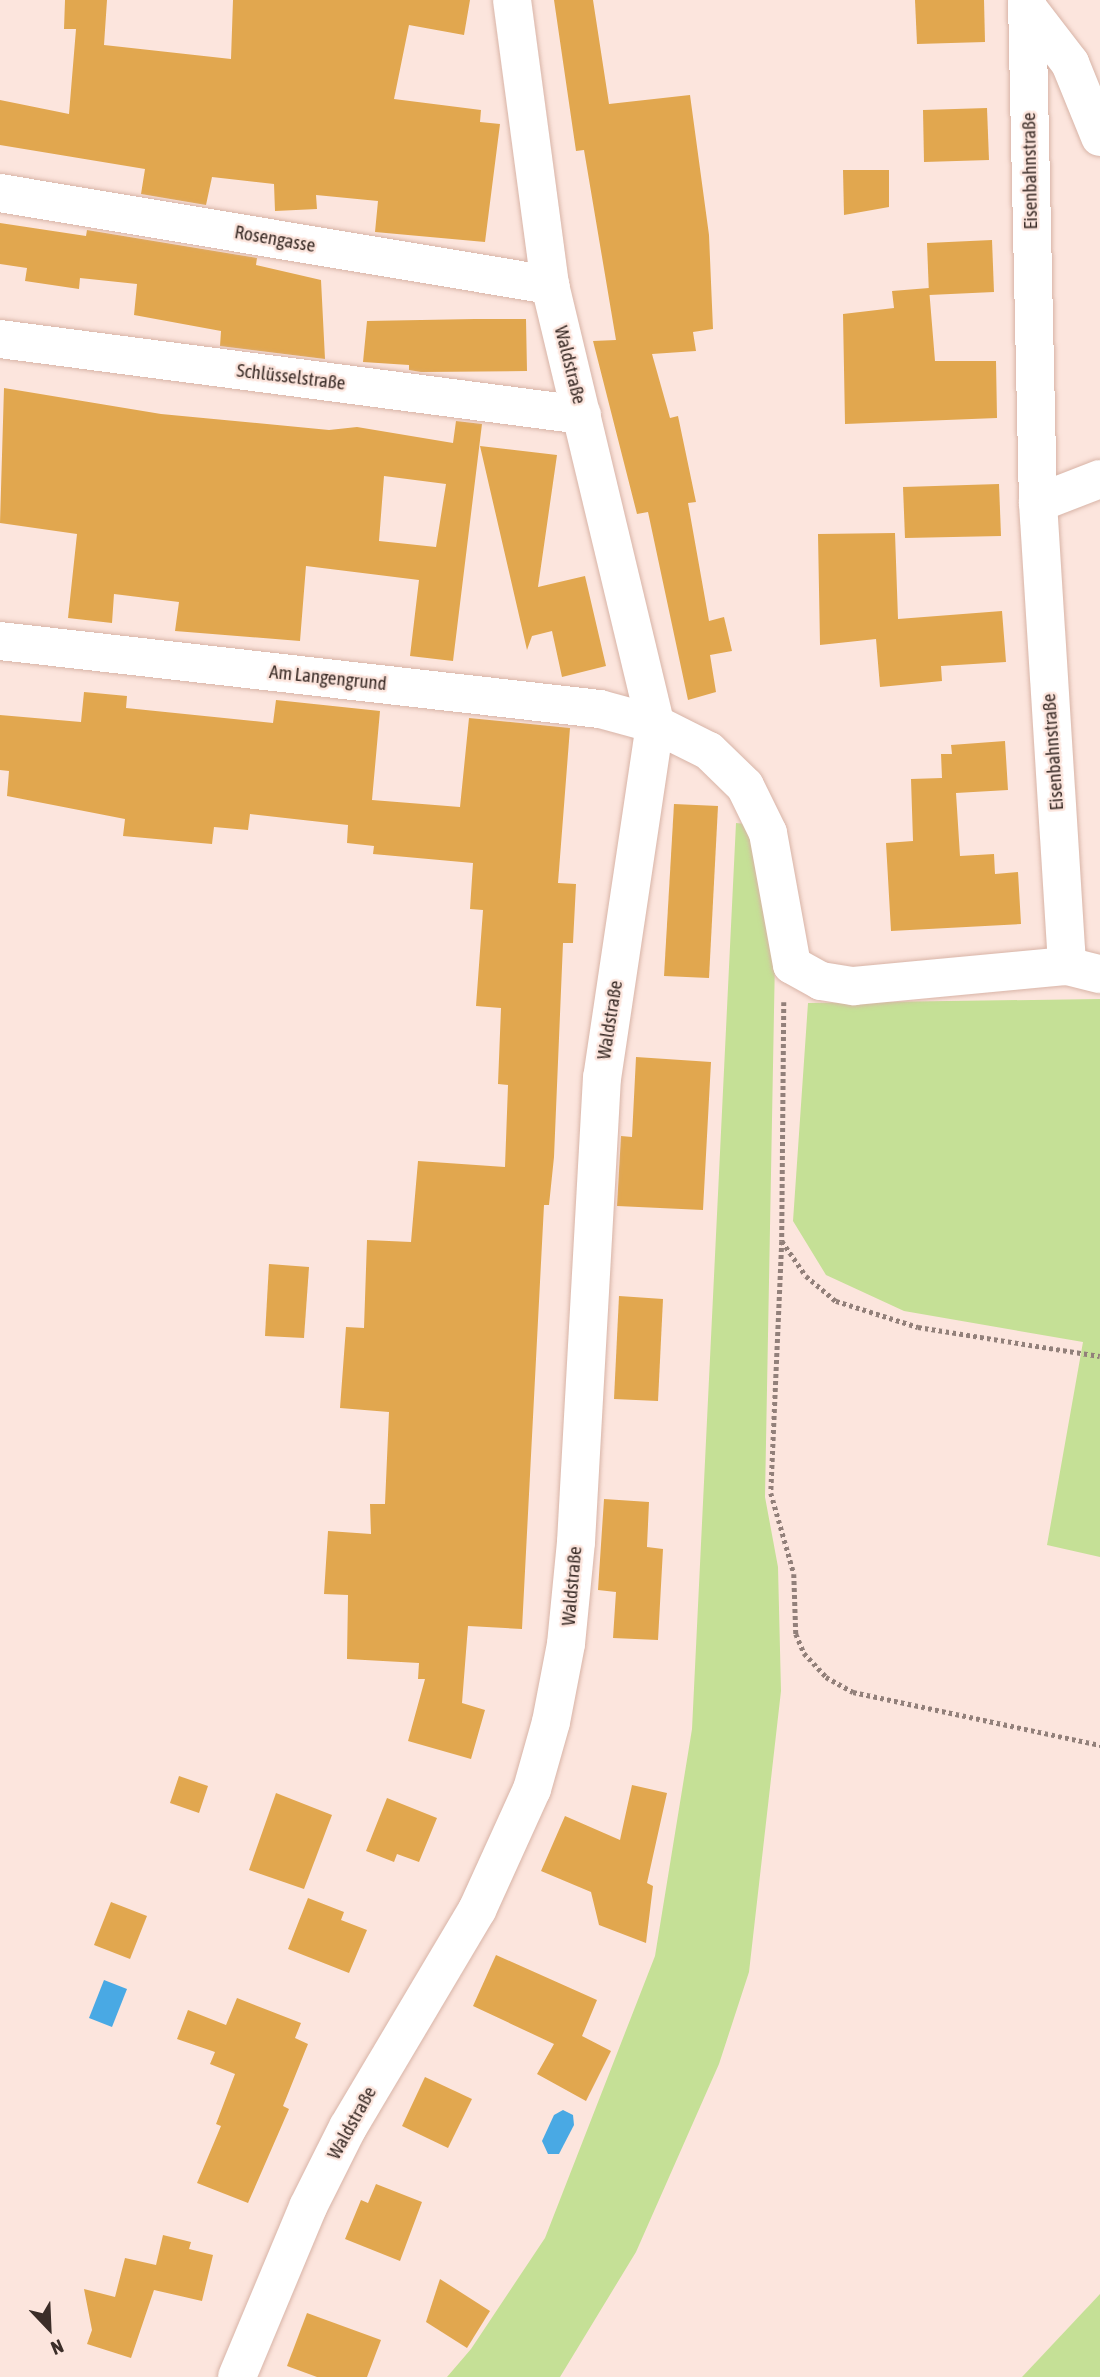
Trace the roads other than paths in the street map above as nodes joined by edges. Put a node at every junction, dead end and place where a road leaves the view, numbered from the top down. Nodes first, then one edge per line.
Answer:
1 (512, 0) edge
2 (1027, 4) edge
3 (1100, 137) edge
4 (0, 193) edge
5 (550, 285) junction
6 (0, 339) edge
7 (582, 415) junction
8 (1100, 479) edge
9 (1038, 503) junction
10 (0, 641) edge
11 (655, 724) junction
12 (1083, 970) edge
13 (237, 2377) edge

1 - 5 street, Waldstraße
2 - 3 street, Eisenbahnstraße
2 - 9 street, Eisenbahnstraße
4 - 5 street, Rosengasse
5 - 7 street, Waldstraße
6 - 7 street, Schlüsselstraße
7 - 11 street, Waldstraße
8 - 9 street
9 - 12 street, Eisenbahnstraße
10 - 11 street, Am Langengrund
11 - 12 street
11 - 13 street, Waldstraße

